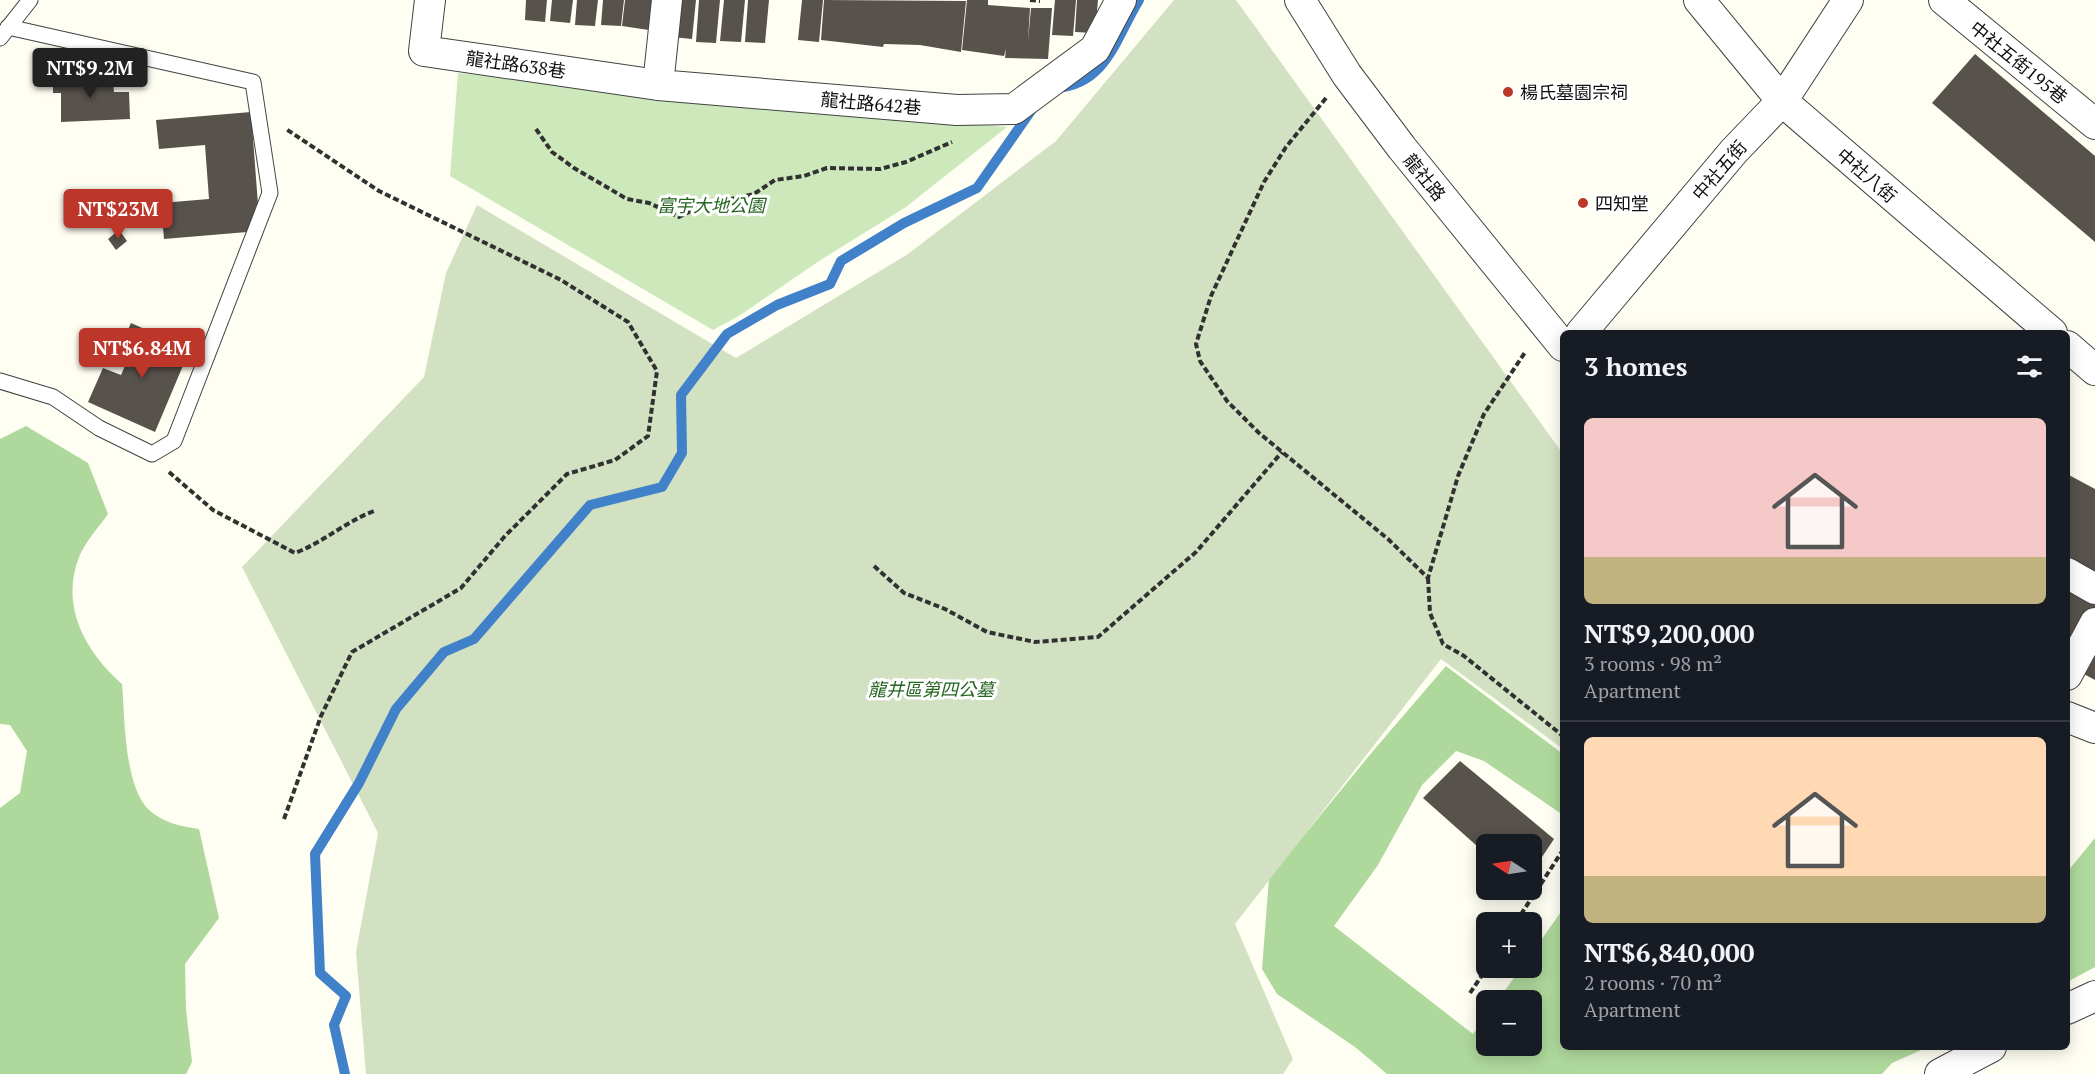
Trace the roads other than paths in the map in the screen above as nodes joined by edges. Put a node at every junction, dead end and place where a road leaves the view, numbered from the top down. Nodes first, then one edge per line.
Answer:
1 (30, 0) edge
2 (430, 0) edge
3 (667, 0) edge
4 (1121, 0) edge
5 (1300, 0) edge
6 (1700, 0) edge
7 (1848, 0) edge
8 (1944, 0) edge
9 (4, 32) edge
10 (658, 85) junction
11 (1782, 101) junction
12 (2095, 124) edge
13 (1584, 330) edge
14 (2049, 330) edge
15 (1554, 335) edge
16 (2070, 349) edge
17 (2095, 370) edge
18 (0, 381) edge
19 (2070, 575) edge
20 (2095, 589) edge
21 (2095, 623) edge
22 (2070, 669) edge
23 (2070, 718) edge
24 (2095, 729) edge
25 (2095, 996) edge
26 (2070, 1008) edge
27 (1985, 1050) edge
28 (1940, 1074) edge

1 - 9 lane
2 - 10 street, 龍社路638巷
3 - 10 street
4 - 10 street, 龍社路642巷
5 - 15 street, 龍社路
6 - 11 street, 中社八街
7 - 11 street, 中社五街
8 - 12 street, 中社五街195巷
9 - 18 lane
11 - 13 street, 中社五街
11 - 14 street, 中社八街
16 - 17 street
19 - 20 street
21 - 22 street
23 - 24 street
25 - 26 street
27 - 28 street

